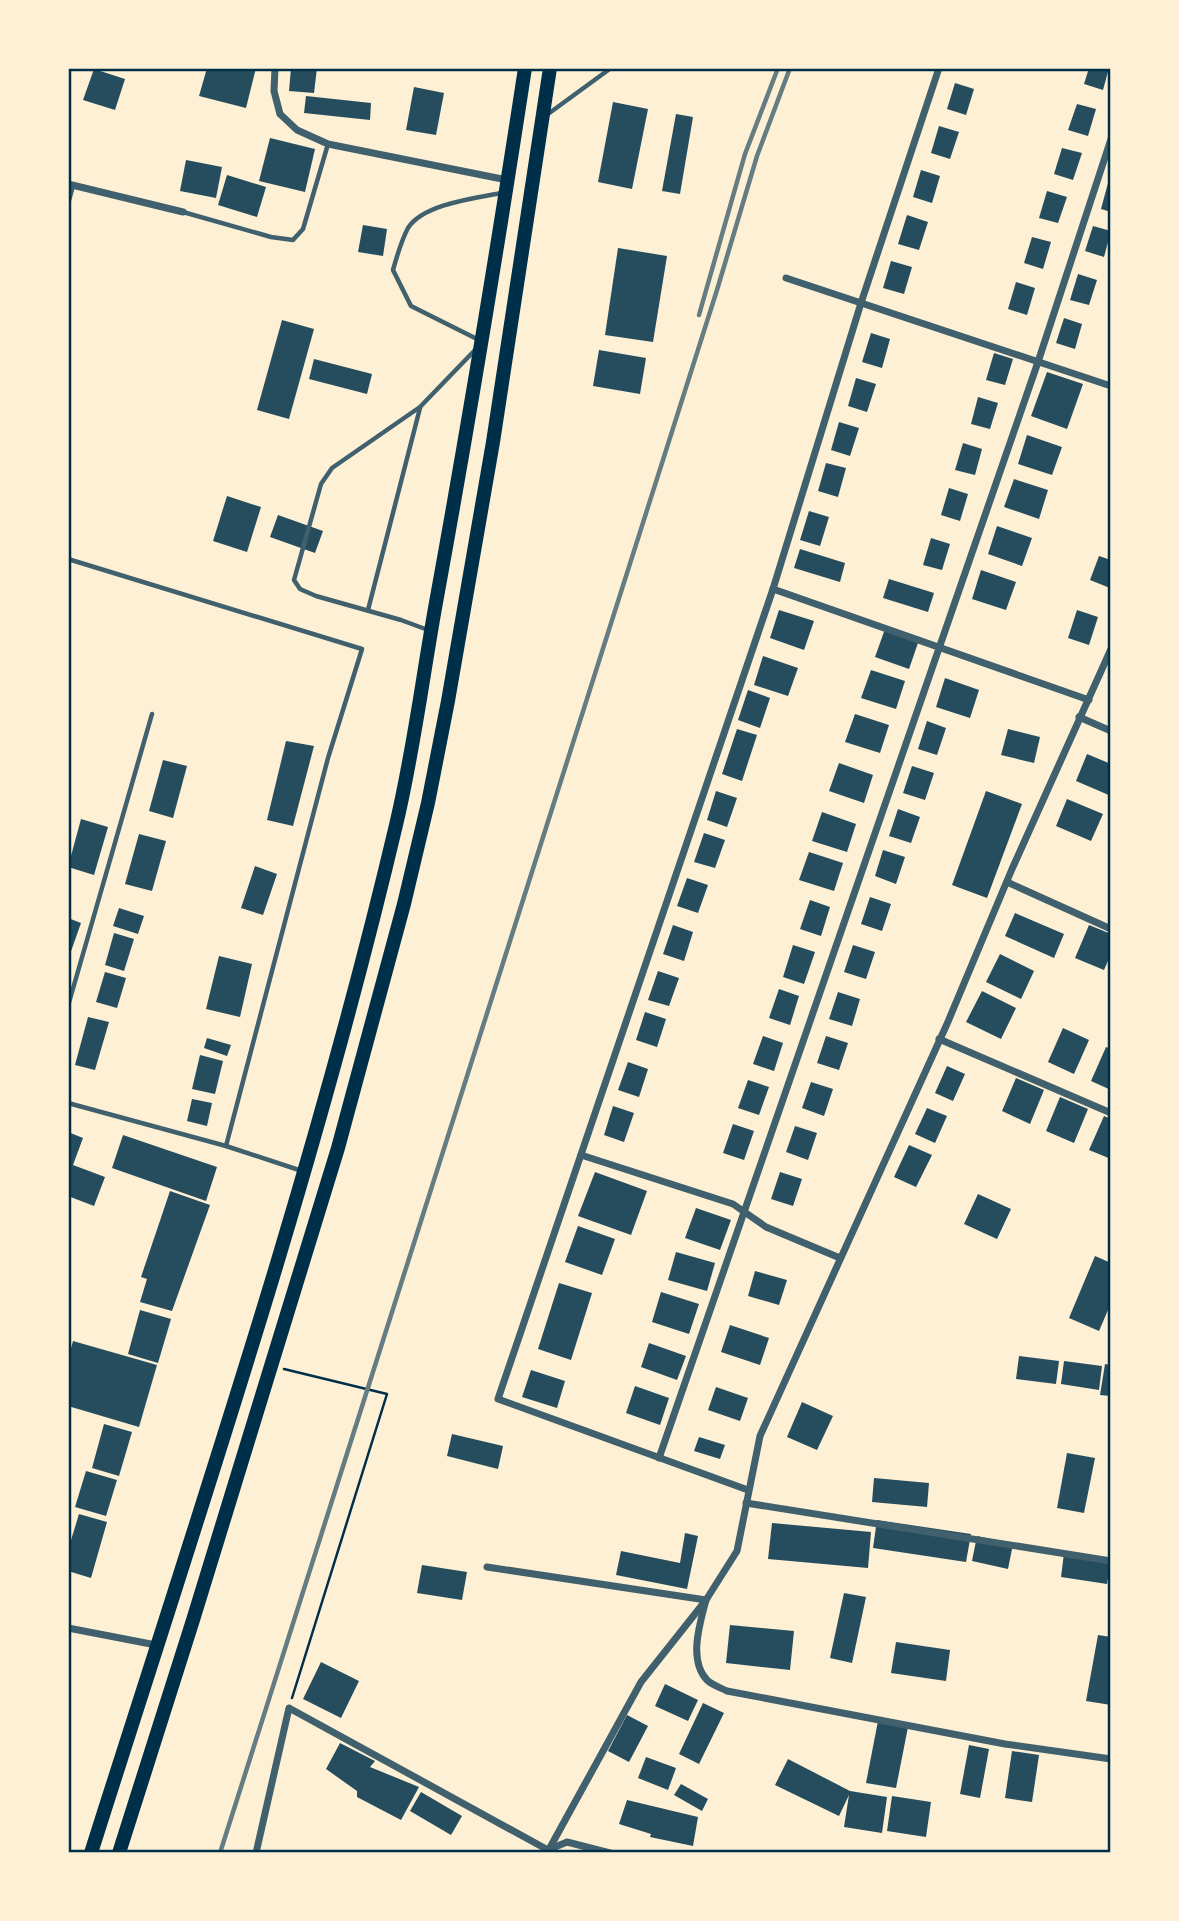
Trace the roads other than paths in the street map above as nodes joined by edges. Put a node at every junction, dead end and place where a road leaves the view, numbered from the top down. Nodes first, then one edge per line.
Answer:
1 (274, 68) edge
2 (526, 68) edge
3 (550, 68) edge
4 (611, 68) edge
5 (939, 68) edge
6 (518, 116) junction
7 (542, 119) junction
8 (1111, 138) edge
9 (328, 144) junction
10 (71, 185) edge
11 (507, 186) junction
12 (68, 204) edge
13 (183, 212) joint
14 (786, 278) dead end
15 (862, 303) junction
16 (483, 342) junction
17 (1038, 362) junction
18 (1111, 386) edge
19 (420, 407) junction
20 (68, 559) edge
21 (773, 589) junction
22 (368, 610) junction
23 (431, 631) junction
24 (940, 648) junction
25 (1111, 649) edge
26 (1089, 700) junction
27 (152, 714) dead end
28 (1079, 717) junction
29 (1111, 732) edge
30 (1007, 882) junction
31 (1111, 929) edge
32 (68, 1006) edge
33 (939, 1039) junction
34 (68, 1103) edge
35 (1111, 1112) edge
36 (226, 1146) junction
37 (581, 1155) junction
38 (306, 1172) junction
39 (744, 1212) junction
40 (840, 1258) junction
41 (240, 1389) junction
42 (262, 1396) junction
43 (659, 1458) junction
44 (748, 1490) junction
45 (746, 1503) junction
46 (1111, 1560) edge
47 (487, 1567) dead end
48 (706, 1600) junction
49 (68, 1628) edge
50 (156, 1646) junction
51 (1111, 1759) edge
52 (547, 1851) edge
53 (91, 1853) edge
54 (119, 1853) edge
55 (256, 1853) edge
56 (610, 1853) edge

1 - 9 street
2 - 6 main road
3 - 7 main road
4 - 7 lane
5 - 15 street
6 - 7 main road
6 - 11 main road
7 - 42 main road
8 - 17 street
9 - 11 street
9 - 13 lane
10 - 12 lane
10 - 13 street
11 - 16 main road
11 - 16 lane
14 - 15 street
15 - 17 street
15 - 21 street
16 - 19 lane
16 - 23 main road
17 - 18 street
17 - 24 street
19 - 22 lane
19 - 22 lane
20 - 36 lane
21 - 24 street
21 - 37 street
22 - 23 lane
23 - 38 main road
24 - 26 street
24 - 39 street
25 - 26 street
26 - 28 street
27 - 32 lane
28 - 29 street
28 - 30 street
30 - 31 street
30 - 33 street
33 - 35 street
33 - 40 street
34 - 36 lane
36 - 38 lane
37 - 39 street
37 - 43 street
38 - 41 main road
39 - 40 street
39 - 43 street
40 - 44 street
41 - 42 main road
41 - 50 main road
42 - 54 main road
43 - 44 street
44 - 45 street
45 - 46 street
45 - 48 street
47 - 48 street
48 - 51 street
48 - 52 street
49 - 50 street
50 - 53 main road
52 - 55 street
52 - 56 street

